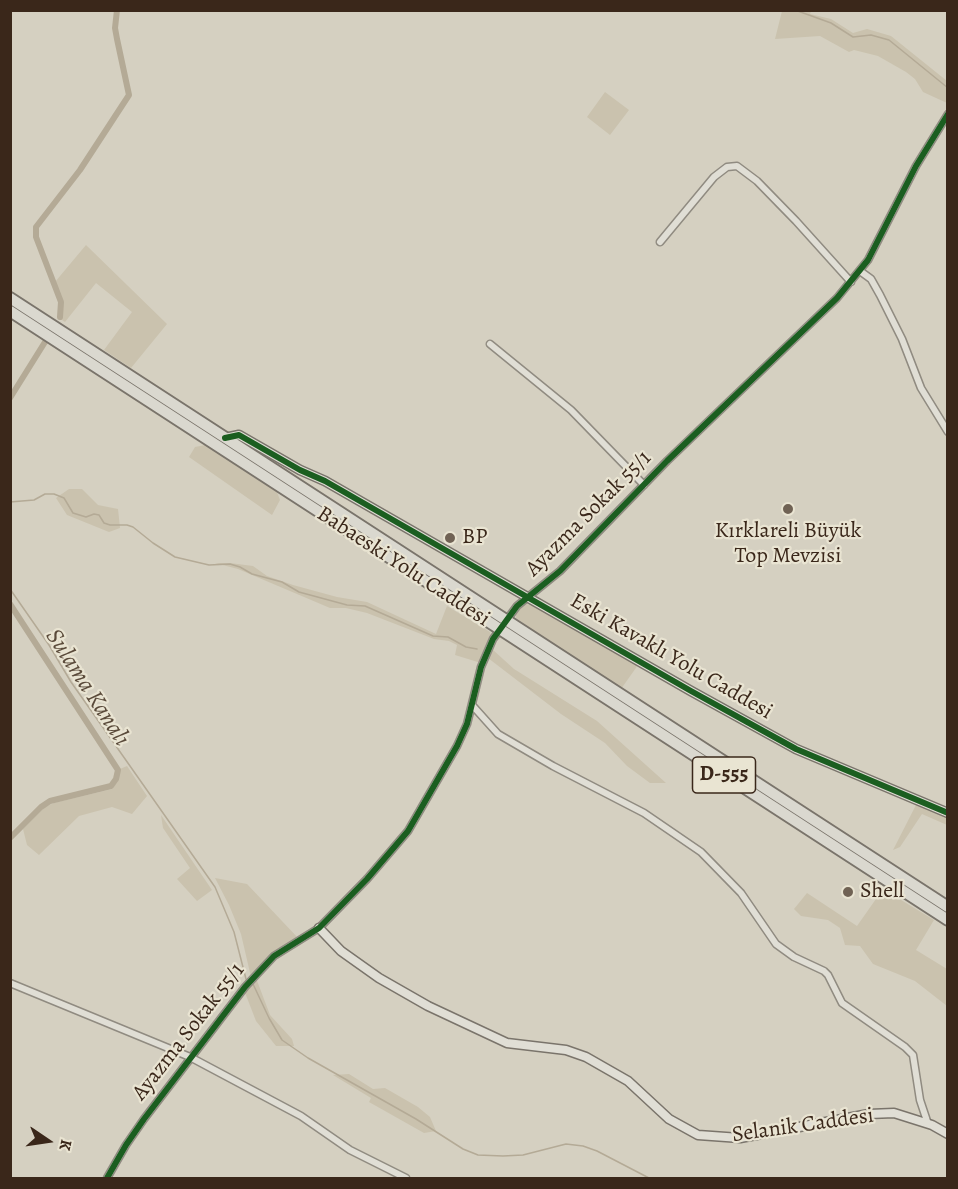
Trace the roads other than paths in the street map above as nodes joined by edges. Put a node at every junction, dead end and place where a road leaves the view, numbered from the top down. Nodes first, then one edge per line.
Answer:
1 (948, 114) edge
2 (660, 242) dead end
3 (860, 271) junction
4 (850, 282) junction
5 (10, 298) edge
6 (10, 311) edge
7 (39, 322) junction
8 (490, 344) dead end
9 (948, 432) edge
10 (225, 438) junction
11 (644, 485) junction
12 (529, 598) junction
13 (502, 625) junction
14 (472, 705) junction
15 (948, 813) edge
16 (948, 907) edge
17 (948, 920) edge
18 (319, 928) junction
19 (10, 983) edge
20 (190, 1057) junction
21 (928, 1124) junction
22 (948, 1134) edge
23 (107, 1179) edge
24 (406, 1179) edge

1 - 3 street, Ayazma Sokak 55/1
2 - 4 street
3 - 4 street, Ayazma Sokak 55/1
3 - 9 street
4 - 11 street, Ayazma Sokak 55/1
5 - 7 highway, Babaeski Yolu Caddesi
6 - 7 highway, Babaeski Yolu Caddesi
7 - 10 highway, Babaeski Yolu Caddesi
7 - 13 highway, Babaeski Yolu Caddesi
8 - 11 street
10 - 12 street, Eski Kavaklı Yolu Caddesi
10 - 13 highway, Babaeski Yolu Caddesi
11 - 12 street, Ayazma Sokak 55/1
12 - 13 street, Ayazma Sokak 55/1
12 - 15 street, Eski Kavaklı Yolu Caddesi
13 - 14 street, Ayazma Sokak 55/1
13 - 16 highway, Babaeski Yolu Caddesi / D-555
13 - 17 highway, Babaeski Yolu Caddesi / D-555
14 - 18 street, Ayazma Sokak 55/1
14 - 21 street
18 - 20 street, Ayazma Sokak 55/1
18 - 21 street, Selanik Caddesi
19 - 20 street
20 - 23 street, Ayazma Sokak 55/1
20 - 24 street
21 - 22 street, Selanik Caddesi

